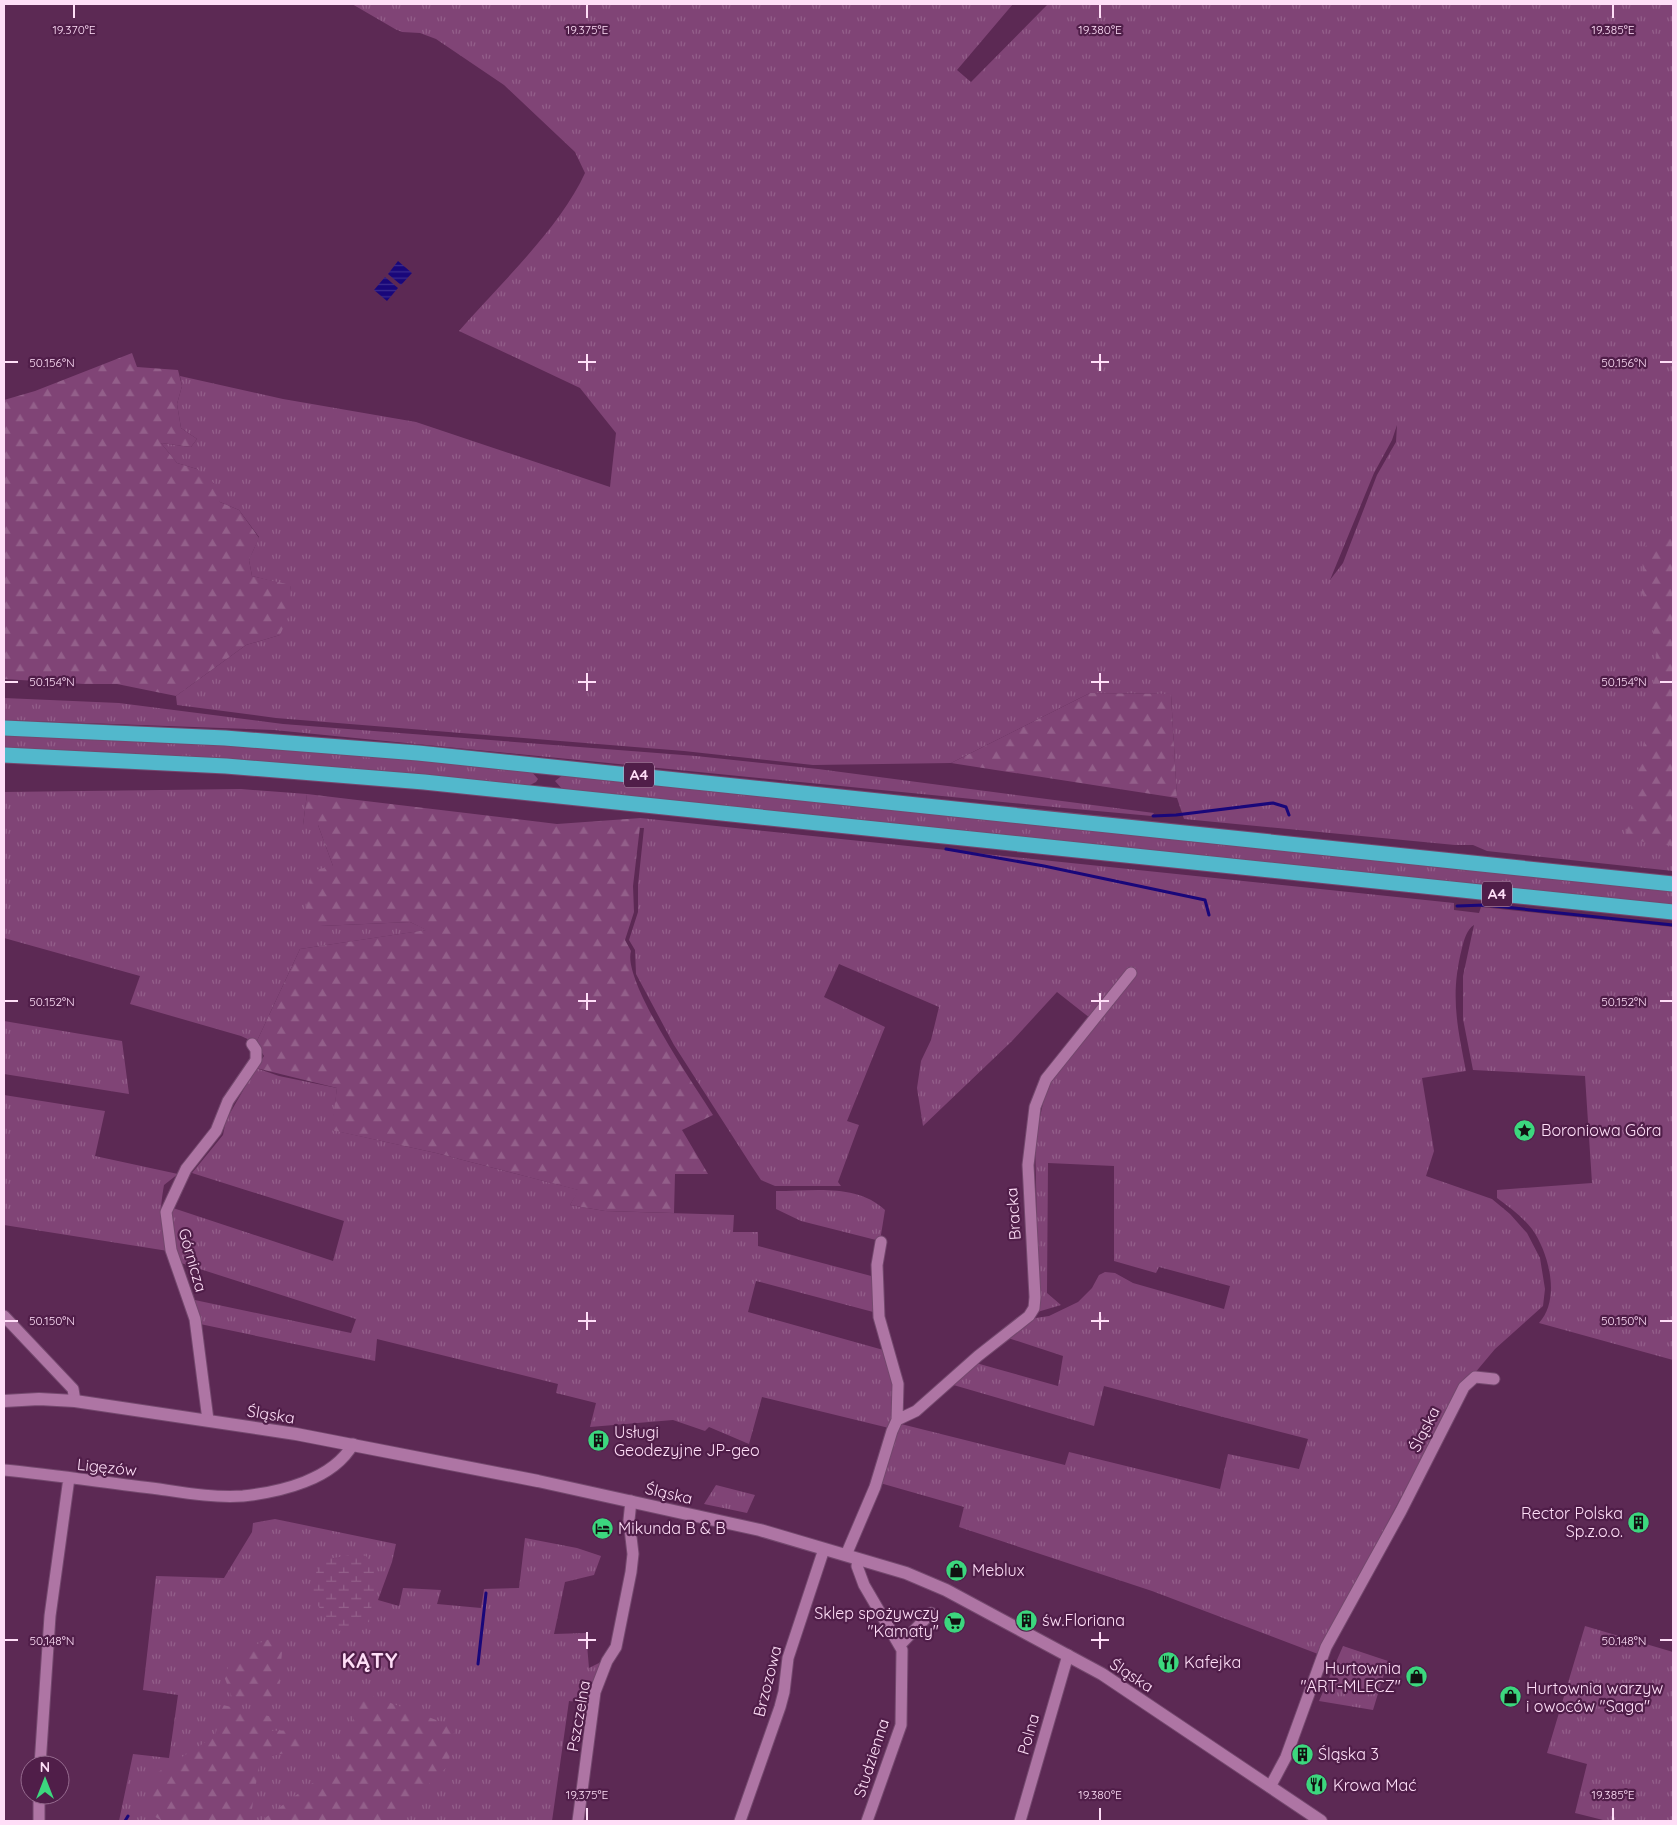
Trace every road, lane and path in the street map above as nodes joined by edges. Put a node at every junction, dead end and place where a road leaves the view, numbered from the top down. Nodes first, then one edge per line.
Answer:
1 (4, 728) edge
2 (4, 755) edge
3 (1673, 884) edge
4 (1673, 912) edge
5 (1131, 973) dead end
6 (252, 1044) dead end
7 (881, 1242) dead end
8 (4, 1316) edge
9 (1494, 1379) dead end
10 (4, 1400) edge
11 (75, 1400) junction
12 (208, 1420) junction
13 (897, 1420) junction
14 (353, 1444) junction
15 (4, 1470) edge
16 (69, 1478) junction
17 (631, 1501) junction
18 (824, 1549) junction
19 (852, 1557) junction
20 (930, 1613) dead end
21 (900, 1645) junction
22 (1068, 1656) junction
23 (41, 1755) edge
24 (1270, 1787) junction
25 (39, 1805) edge
26 (39, 1821) edge
27 (578, 1821) edge
28 (740, 1821) edge
29 (867, 1821) edge
30 (1020, 1821) edge
31 (1321, 1821) edge

1 - 3 highway, A4
2 - 4 highway, A4
5 - 13 street, Bracka
6 - 12 street, Górnicza
7 - 13 street
8 - 11 street
9 - 24 street, Śląska
10 - 11 main road, Śląska
11 - 12 main road, Śląska
12 - 14 main road, Śląska
13 - 19 street
14 - 16 street, Ligęzów
14 - 17 main road, Śląska
15 - 16 street
16 - 23 street, Ligęzów
17 - 18 main road, Śląska
17 - 27 street, Pszczelna
18 - 19 main road, Śląska
18 - 28 street, Brzozowa
19 - 21 street, Studzienna
19 - 22 main road, Śląska
20 - 21 street
21 - 29 street, Studzienna
22 - 24 main road, Śląska
22 - 30 street, Polna
24 - 31 main road, Śląska
25 - 26 street

